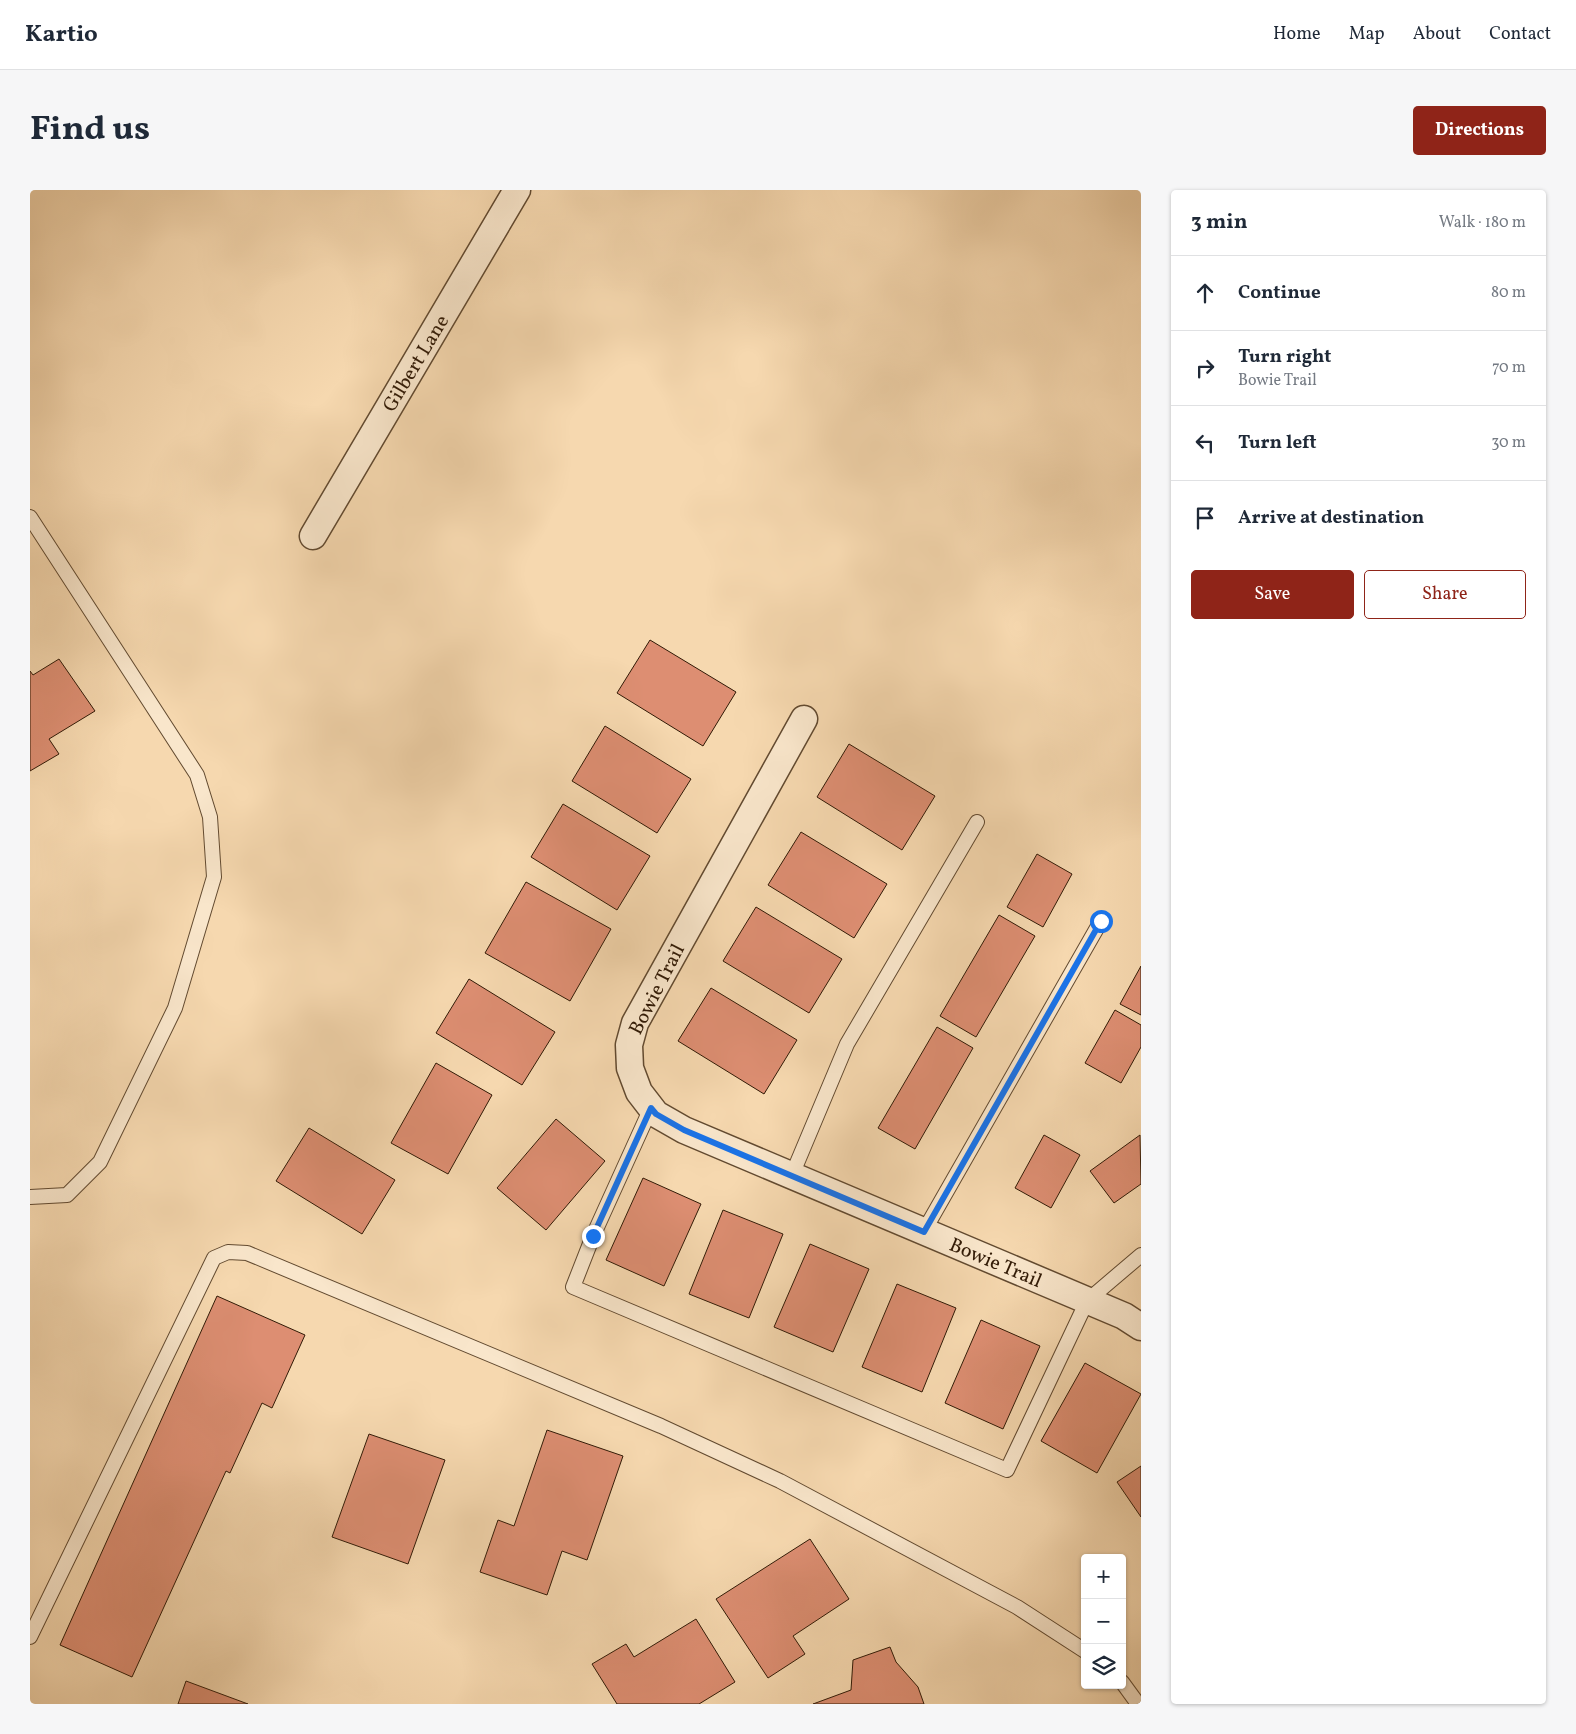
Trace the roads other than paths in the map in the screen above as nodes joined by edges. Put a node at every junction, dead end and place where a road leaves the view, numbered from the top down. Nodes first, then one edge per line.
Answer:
1 (517, 190) edge
2 (30, 517) edge
3 (313, 536) dead end
4 (804, 719) dead end
5 (977, 822) dead end
6 (1101, 921) dead end
7 (651, 1108) junction
8 (792, 1176) junction
9 (30, 1197) edge
10 (924, 1232) junction
11 (1141, 1255) edge
12 (1087, 1301) junction
13 (1141, 1327) edge
14 (30, 1637) edge
15 (1081, 1647) edge
16 (1126, 1688) edge
17 (1138, 1704) edge

1 - 3 street, Gilbert Lane
2 - 9 lane
4 - 7 street, Bowie Trail
5 - 8 lane
6 - 10 lane
7 - 8 street, Bowie Trail
7 - 12 lane
8 - 10 street, Bowie Trail
10 - 12 street, Bowie Trail
11 - 12 lane
12 - 13 street, Bowie Trail
14 - 15 lane
16 - 17 lane

